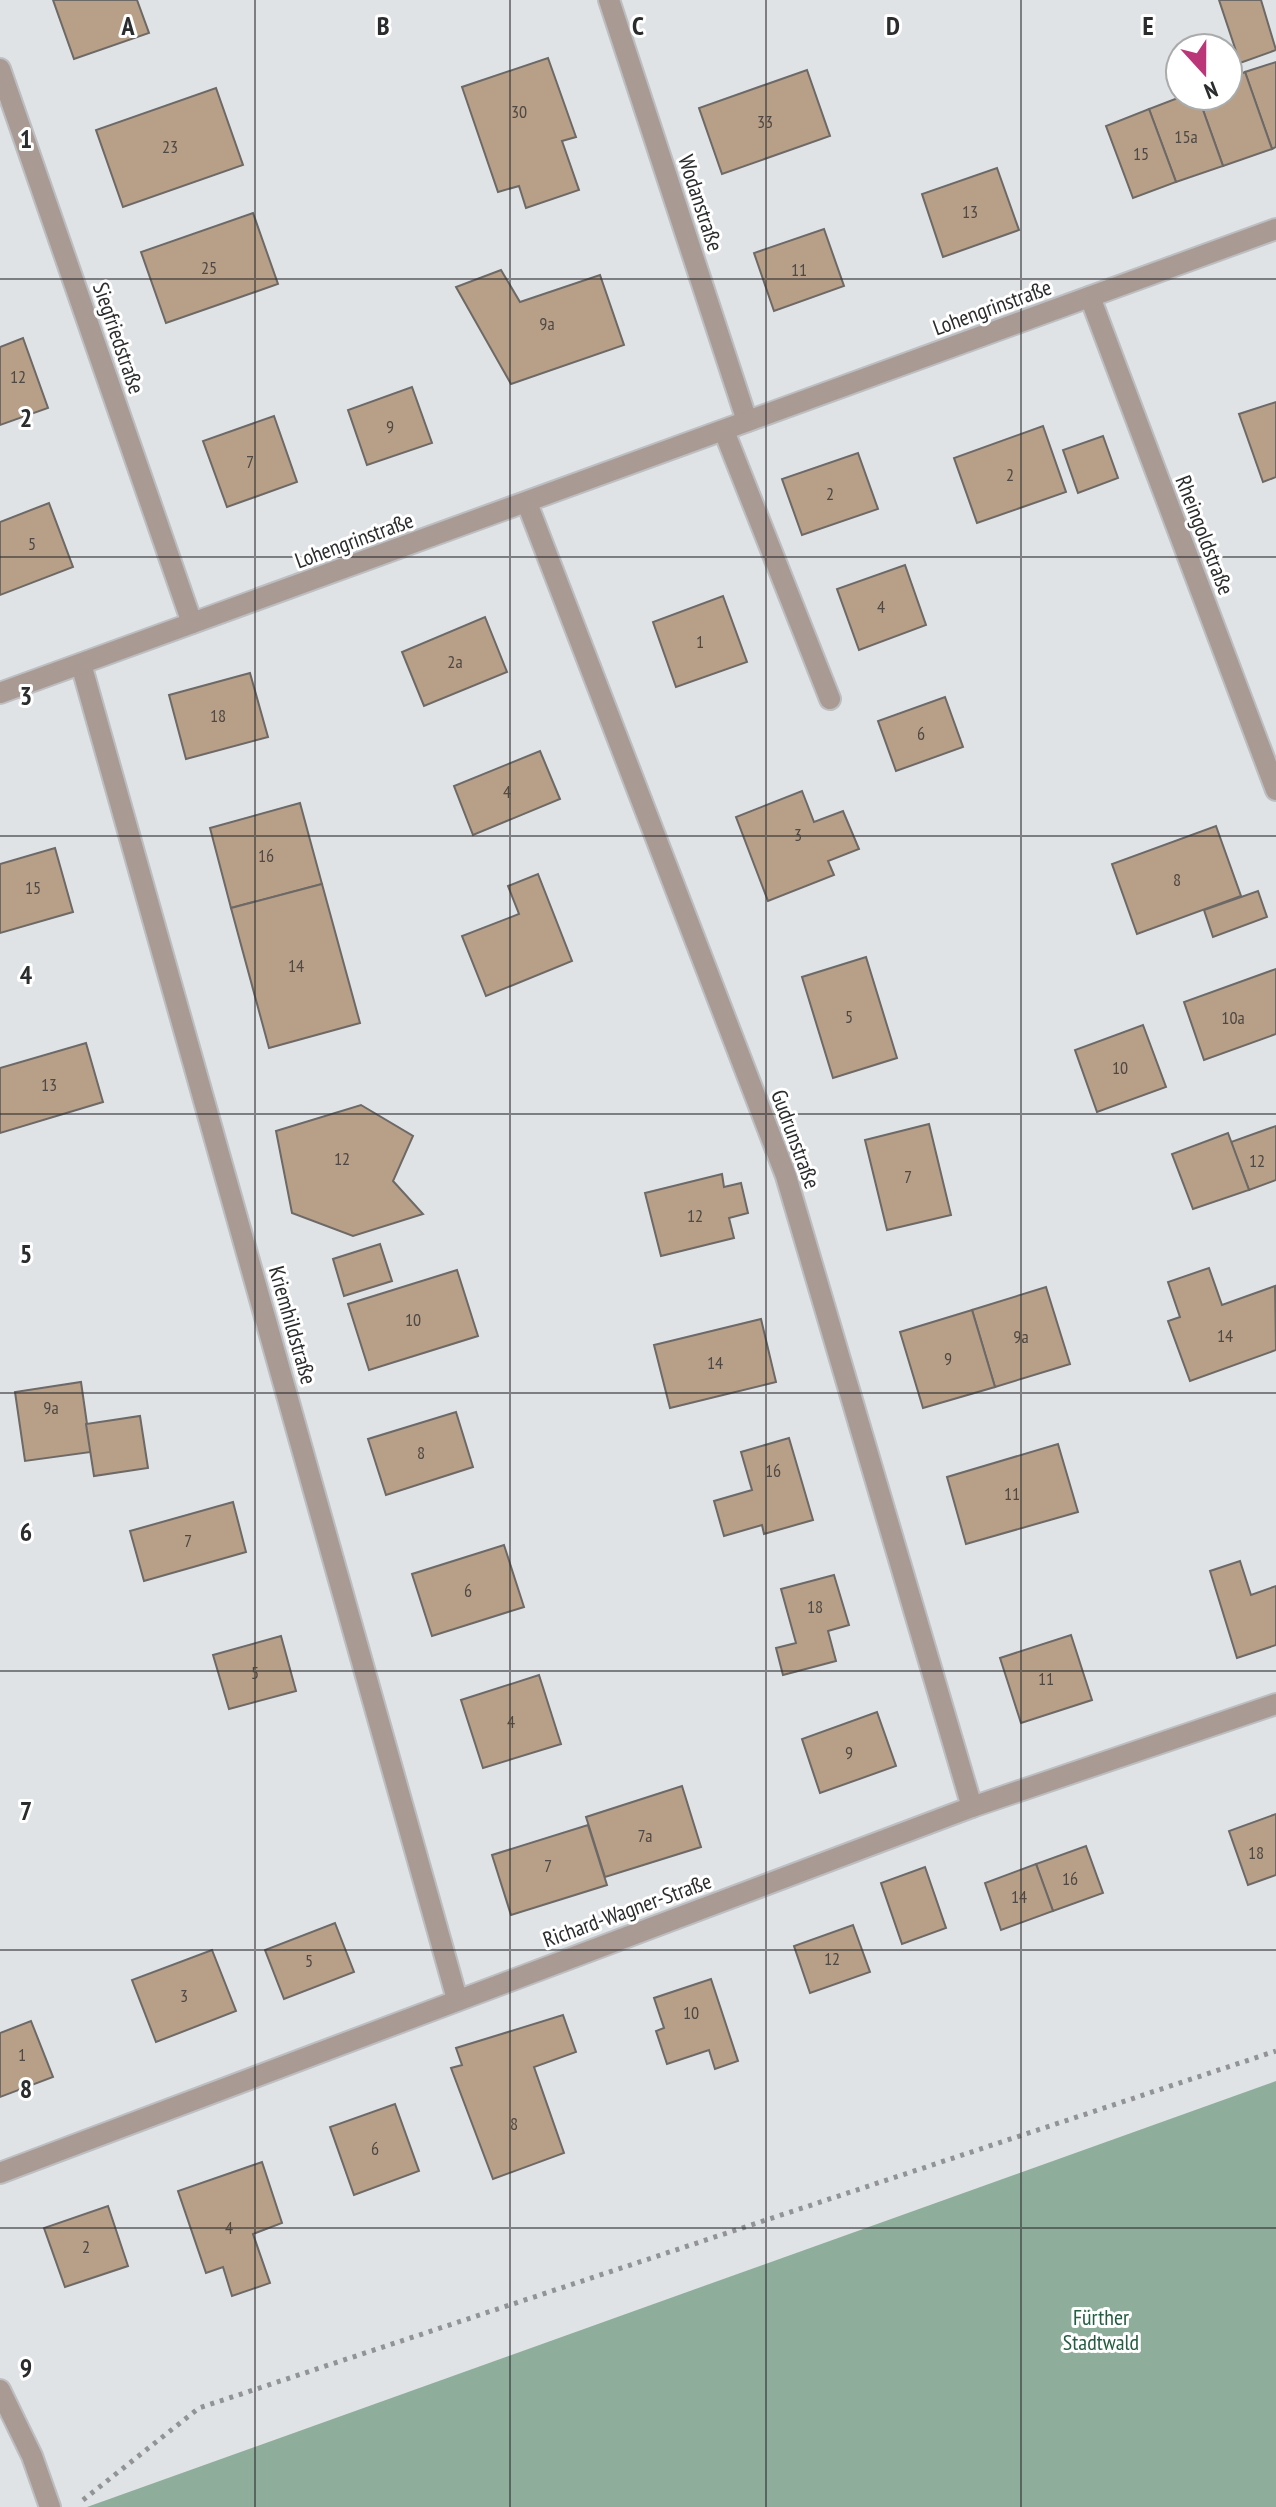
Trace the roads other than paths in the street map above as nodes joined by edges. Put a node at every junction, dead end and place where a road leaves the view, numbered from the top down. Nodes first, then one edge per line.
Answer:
1 (609, 0) edge
2 (0, 69) edge
3 (1276, 229) edge
4 (1090, 297) junction
5 (747, 421) junction
6 (724, 431) junction
7 (527, 503) junction
8 (192, 623) junction
9 (81, 664) junction
10 (0, 693) edge
11 (830, 699) dead end
12 (1276, 790) edge
13 (1276, 1704) edge
14 (972, 1807) junction
15 (457, 1999) junction
16 (0, 2173) edge
17 (0, 2390) edge
18 (50, 2507) edge

1 - 5 street, Wodanstraße
2 - 8 street, Siegfriedstraße
3 - 4 street, Lohengrinstraße
4 - 5 street, Lohengrinstraße
4 - 12 street, Rheingoldstraße
5 - 6 street, Lohengrinstraße
6 - 7 street, Lohengrinstraße
6 - 11 street
7 - 8 street, Lohengrinstraße
7 - 14 street, Gudrunstraße
8 - 9 street, Lohengrinstraße
9 - 10 street, Lohengrinstraße
9 - 15 street, Kriemhildstraße
13 - 14 street, Richard-Wagner-Straße
14 - 15 street, Richard-Wagner-Straße
15 - 16 street, Richard-Wagner-Straße
17 - 18 street

